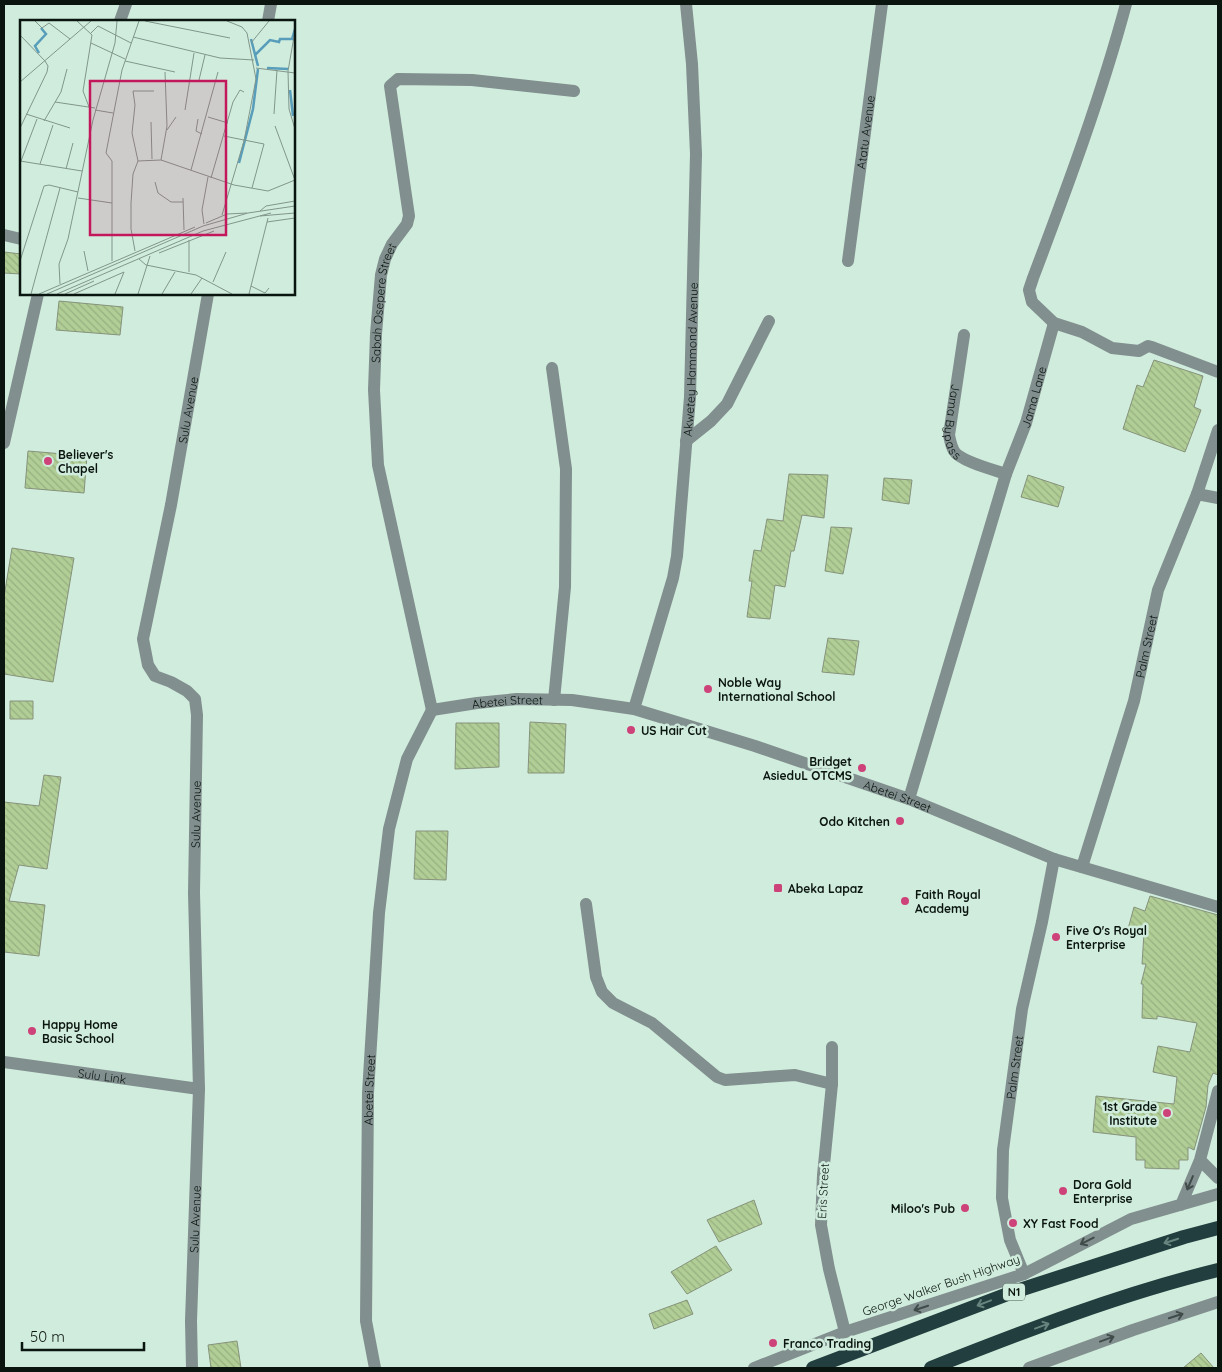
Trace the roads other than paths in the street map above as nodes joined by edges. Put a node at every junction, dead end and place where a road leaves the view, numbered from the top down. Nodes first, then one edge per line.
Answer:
1 (126, 4) edge
2 (271, 4) edge
3 (686, 4) edge
4 (882, 4) edge
5 (1126, 4) edge
6 (120, 20) edge
7 (268, 20) edge
8 (574, 91) dead end
9 (4, 235) edge
10 (20, 239) edge
11 (848, 261) dead end
12 (38, 295) edge
13 (208, 295) edge
14 (768, 321) dead end
15 (1054, 323) junction
16 (964, 336) dead end
17 (552, 368) dead end
18 (1218, 372) edge
19 (1218, 430) edge
20 (686, 441) junction
21 (4, 443) edge
22 (1006, 474) junction
23 (1197, 494) junction
24 (1218, 498) edge
25 (554, 700) junction
26 (634, 709) junction
27 (432, 710) junction
28 (909, 799) junction
29 (1054, 859) junction
30 (1082, 867) junction
31 (586, 904) dead end
32 (1218, 907) edge
33 (832, 1046) dead end
34 (4, 1062) edge
35 (832, 1084) junction
36 (199, 1090) junction
37 (1218, 1091) edge
38 (1200, 1160) junction
39 (1218, 1178) edge
40 (1218, 1194) edge
41 (1181, 1205) junction
42 (1218, 1228) edge
43 (1218, 1270) edge
44 (1024, 1274) junction
45 (1218, 1302) edge
46 (845, 1332) junction
47 (192, 1368) edge
48 (375, 1368) edge
49 (754, 1368) edge
50 (813, 1368) edge
51 (931, 1368) edge
52 (1029, 1368) edge

1 - 6 street
2 - 7 street
3 - 20 street, Akwetey Hammond Avenue
4 - 11 street, Atatu Avenue
5 - 15 street
8 - 27 street, Sabah Osepere Street
9 - 10 street
12 - 21 street
13 - 36 street, Sulu Avenue
14 - 20 street
15 - 18 street
15 - 22 street, Jama Lane
16 - 22 street, Jama Bypass
17 - 25 street
19 - 23 street, Palm Street
20 - 26 street, Akwetey Hammond Avenue
22 - 28 street, Jama Lane
23 - 24 street
23 - 30 street, Palm Street
25 - 26 street, Abetei Street
25 - 27 street, Abetei Street
26 - 28 street, Abetei Street
27 - 48 street, Abetei Street
28 - 29 street, Abetei Street
29 - 30 street, Abetei Street
29 - 44 street, Palm Street
30 - 32 street, Abetei Street
31 - 35 street
33 - 35 street, Eris Street
34 - 36 street, Sulu Link
35 - 46 street, Eris Street
36 - 47 street, Sulu Avenue
37 - 38 street
38 - 39 street
38 -> 41 street
40 - 41 street, George Walker Bush Highway
41 -> 44 street, George Walker Bush Highway
42 -> 50 highway, N1
51 -> 43 highway
44 -> 46 street, George Walker Bush Highway
52 -> 45 street
46 - 49 street, George Walker Bush Highway

